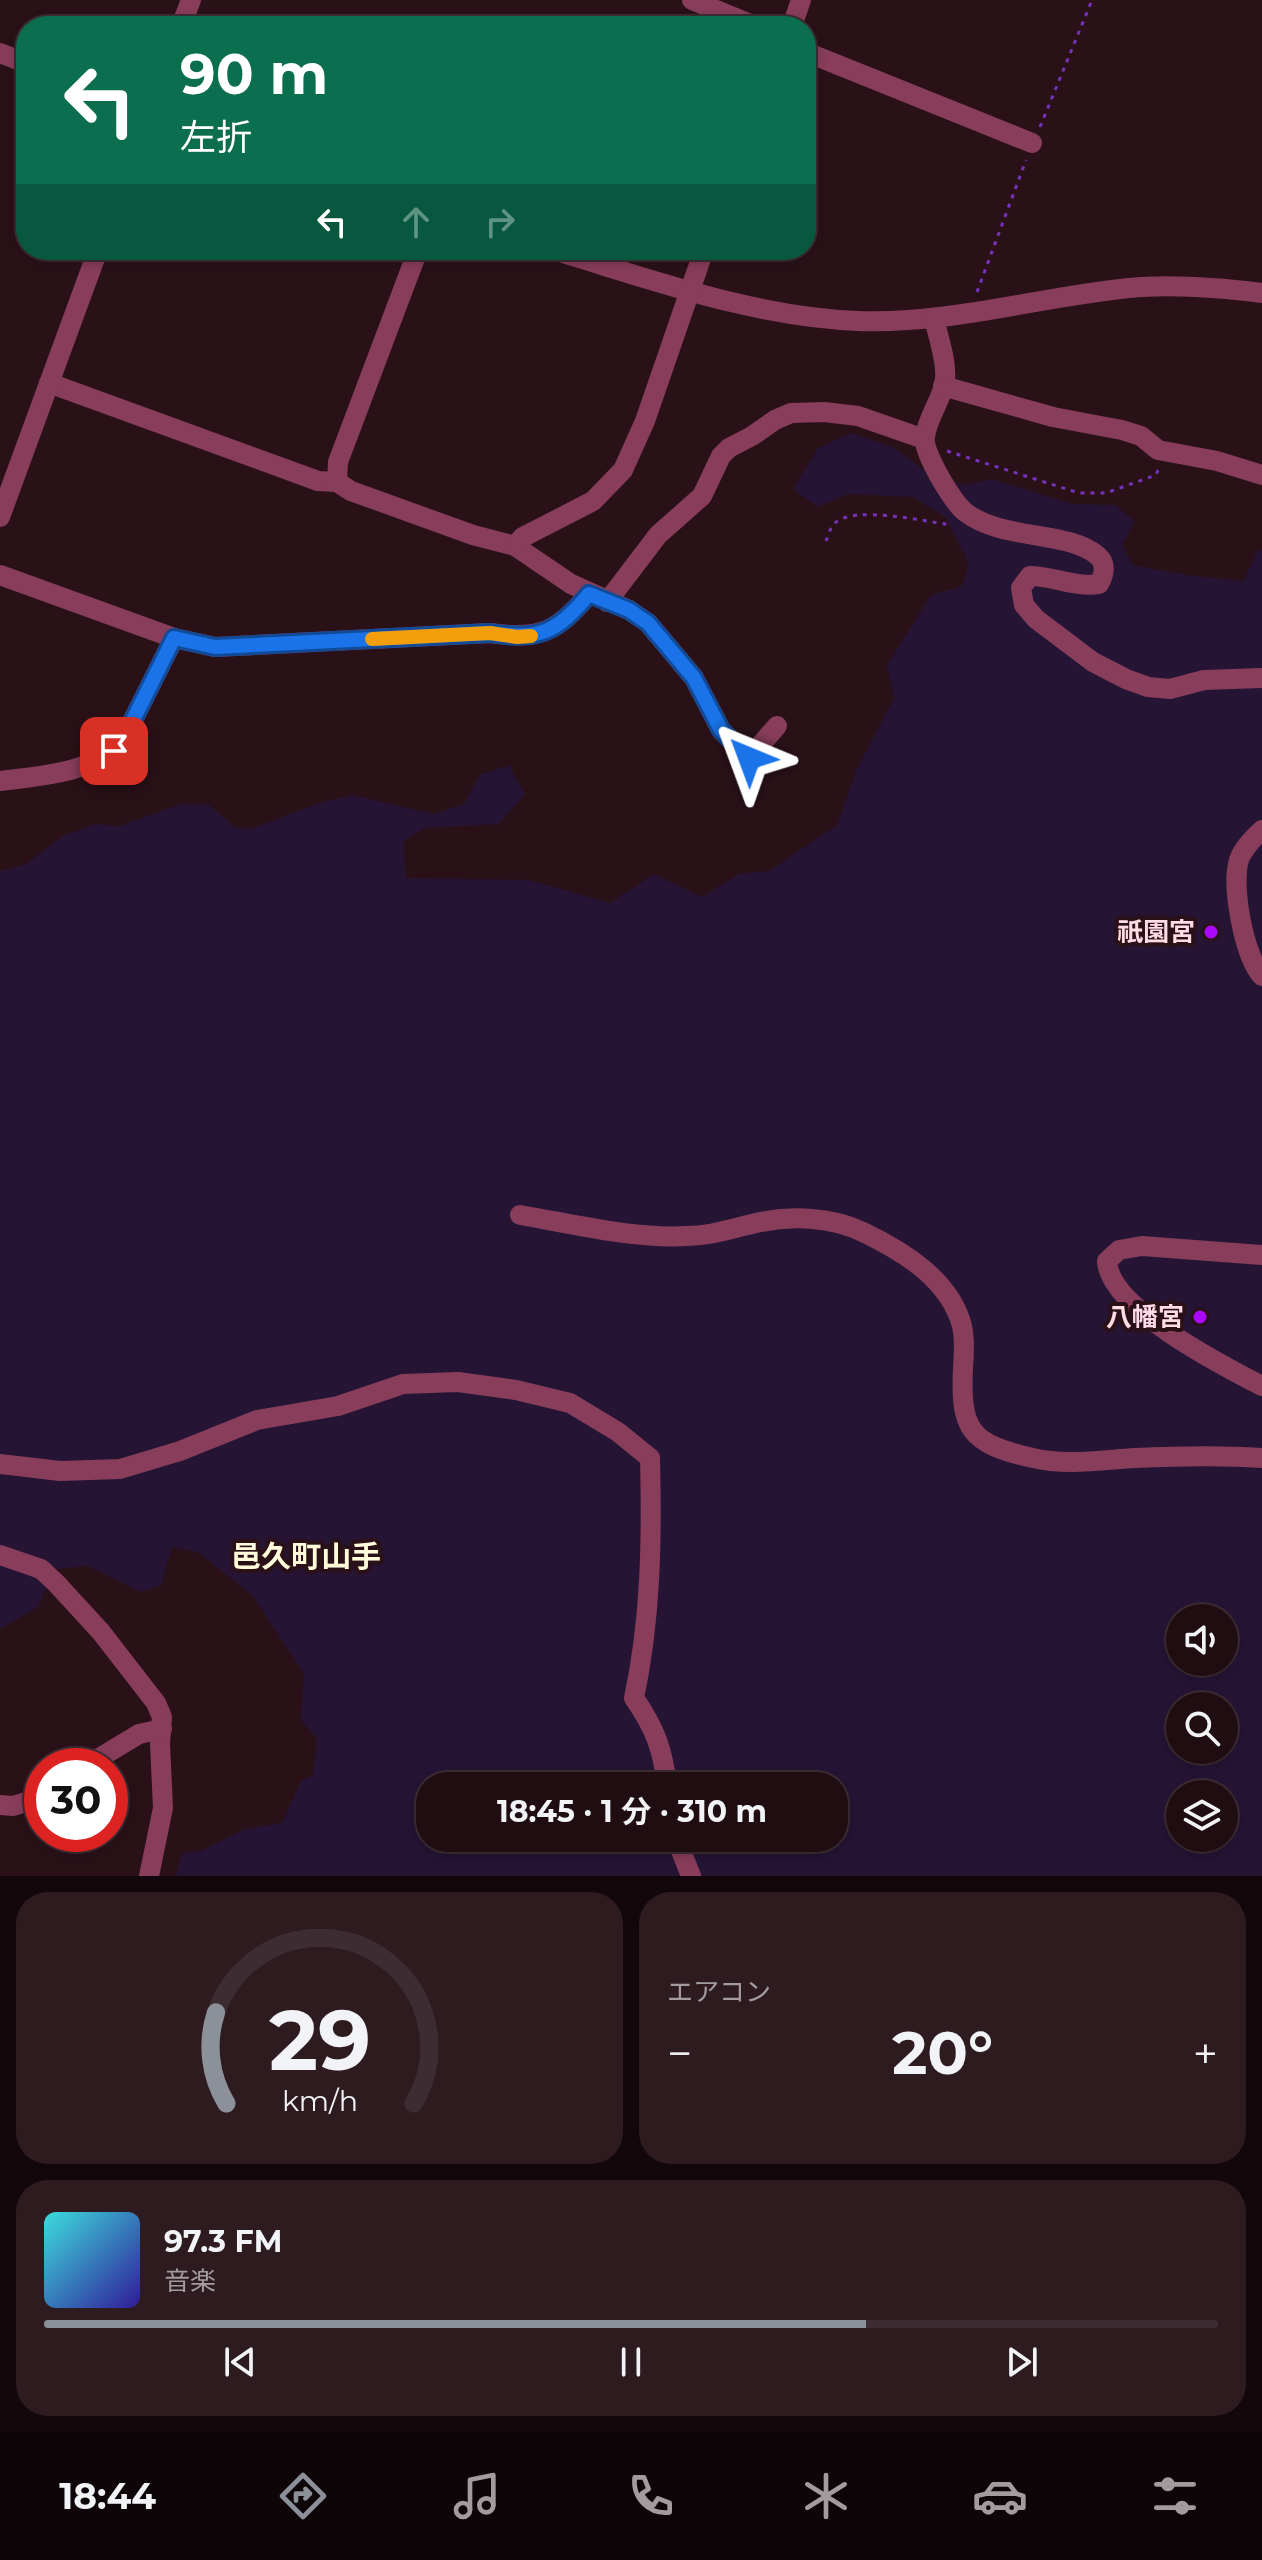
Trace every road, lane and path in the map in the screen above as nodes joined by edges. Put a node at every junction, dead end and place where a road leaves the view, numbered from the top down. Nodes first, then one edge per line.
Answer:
1 (692, 0) edge
2 (1092, 0) edge
3 (731, 16) edge
4 (816, 56) edge
5 (1032, 143) junction
6 (94, 260) edge
7 (414, 260) edge
8 (587, 260) edge
9 (701, 260) edge
10 (691, 291) junction
11 (1262, 293) edge
12 (969, 314) junction
13 (934, 318) junction
14 (49, 383) junction
15 (943, 386) junction
16 (925, 443) junction
17 (1167, 452) junction
18 (1262, 475) edge
19 (337, 482) junction
20 (0, 517) edge
21 (957, 526) dead end
22 (826, 541) dead end
23 (515, 546) junction
24 (0, 575) edge
25 (598, 598) junction
26 (174, 638) junction
27 (1262, 678) edge
28 (777, 726) dead end
29 (0, 781) edge
30 (1262, 830) edge
31 (1262, 976) edge
32 (520, 1215) dead end
33 (1262, 1255) edge
34 (1262, 1386) edge
35 (1262, 1458) edge
36 (0, 1464) edge
37 (0, 1555) edge
38 (162, 1729) junction
39 (116, 1748) edge
40 (665, 1772) edge
41 (24, 1803) edge
42 (0, 1805) edge
43 (682, 1852) edge
44 (149, 1876) edge
45 (691, 1876) edge

1 - 3 street
2 - 5 path
4 - 5 street
5 - 12 path
6 - 14 street
7 - 19 street
8 - 10 street
9 - 10 street
10 - 13 street
10 - 23 street
11 - 12 street
12 - 13 street
13 - 15 street
14 - 19 street
14 - 20 street
15 - 16 street
15 - 17 street
16 - 17 path
16 - 25 street
16 - 27 street
17 - 18 street
19 - 23 street
21 - 22 path
23 - 25 street
24 - 26 street
25 - 26 street
25 - 28 street
26 - 29 street
30 - 31 street
32 - 35 street
33 - 34 street
36 - 40 street
37 - 38 street
38 - 39 street
38 - 44 street
41 - 42 street
43 - 45 street

